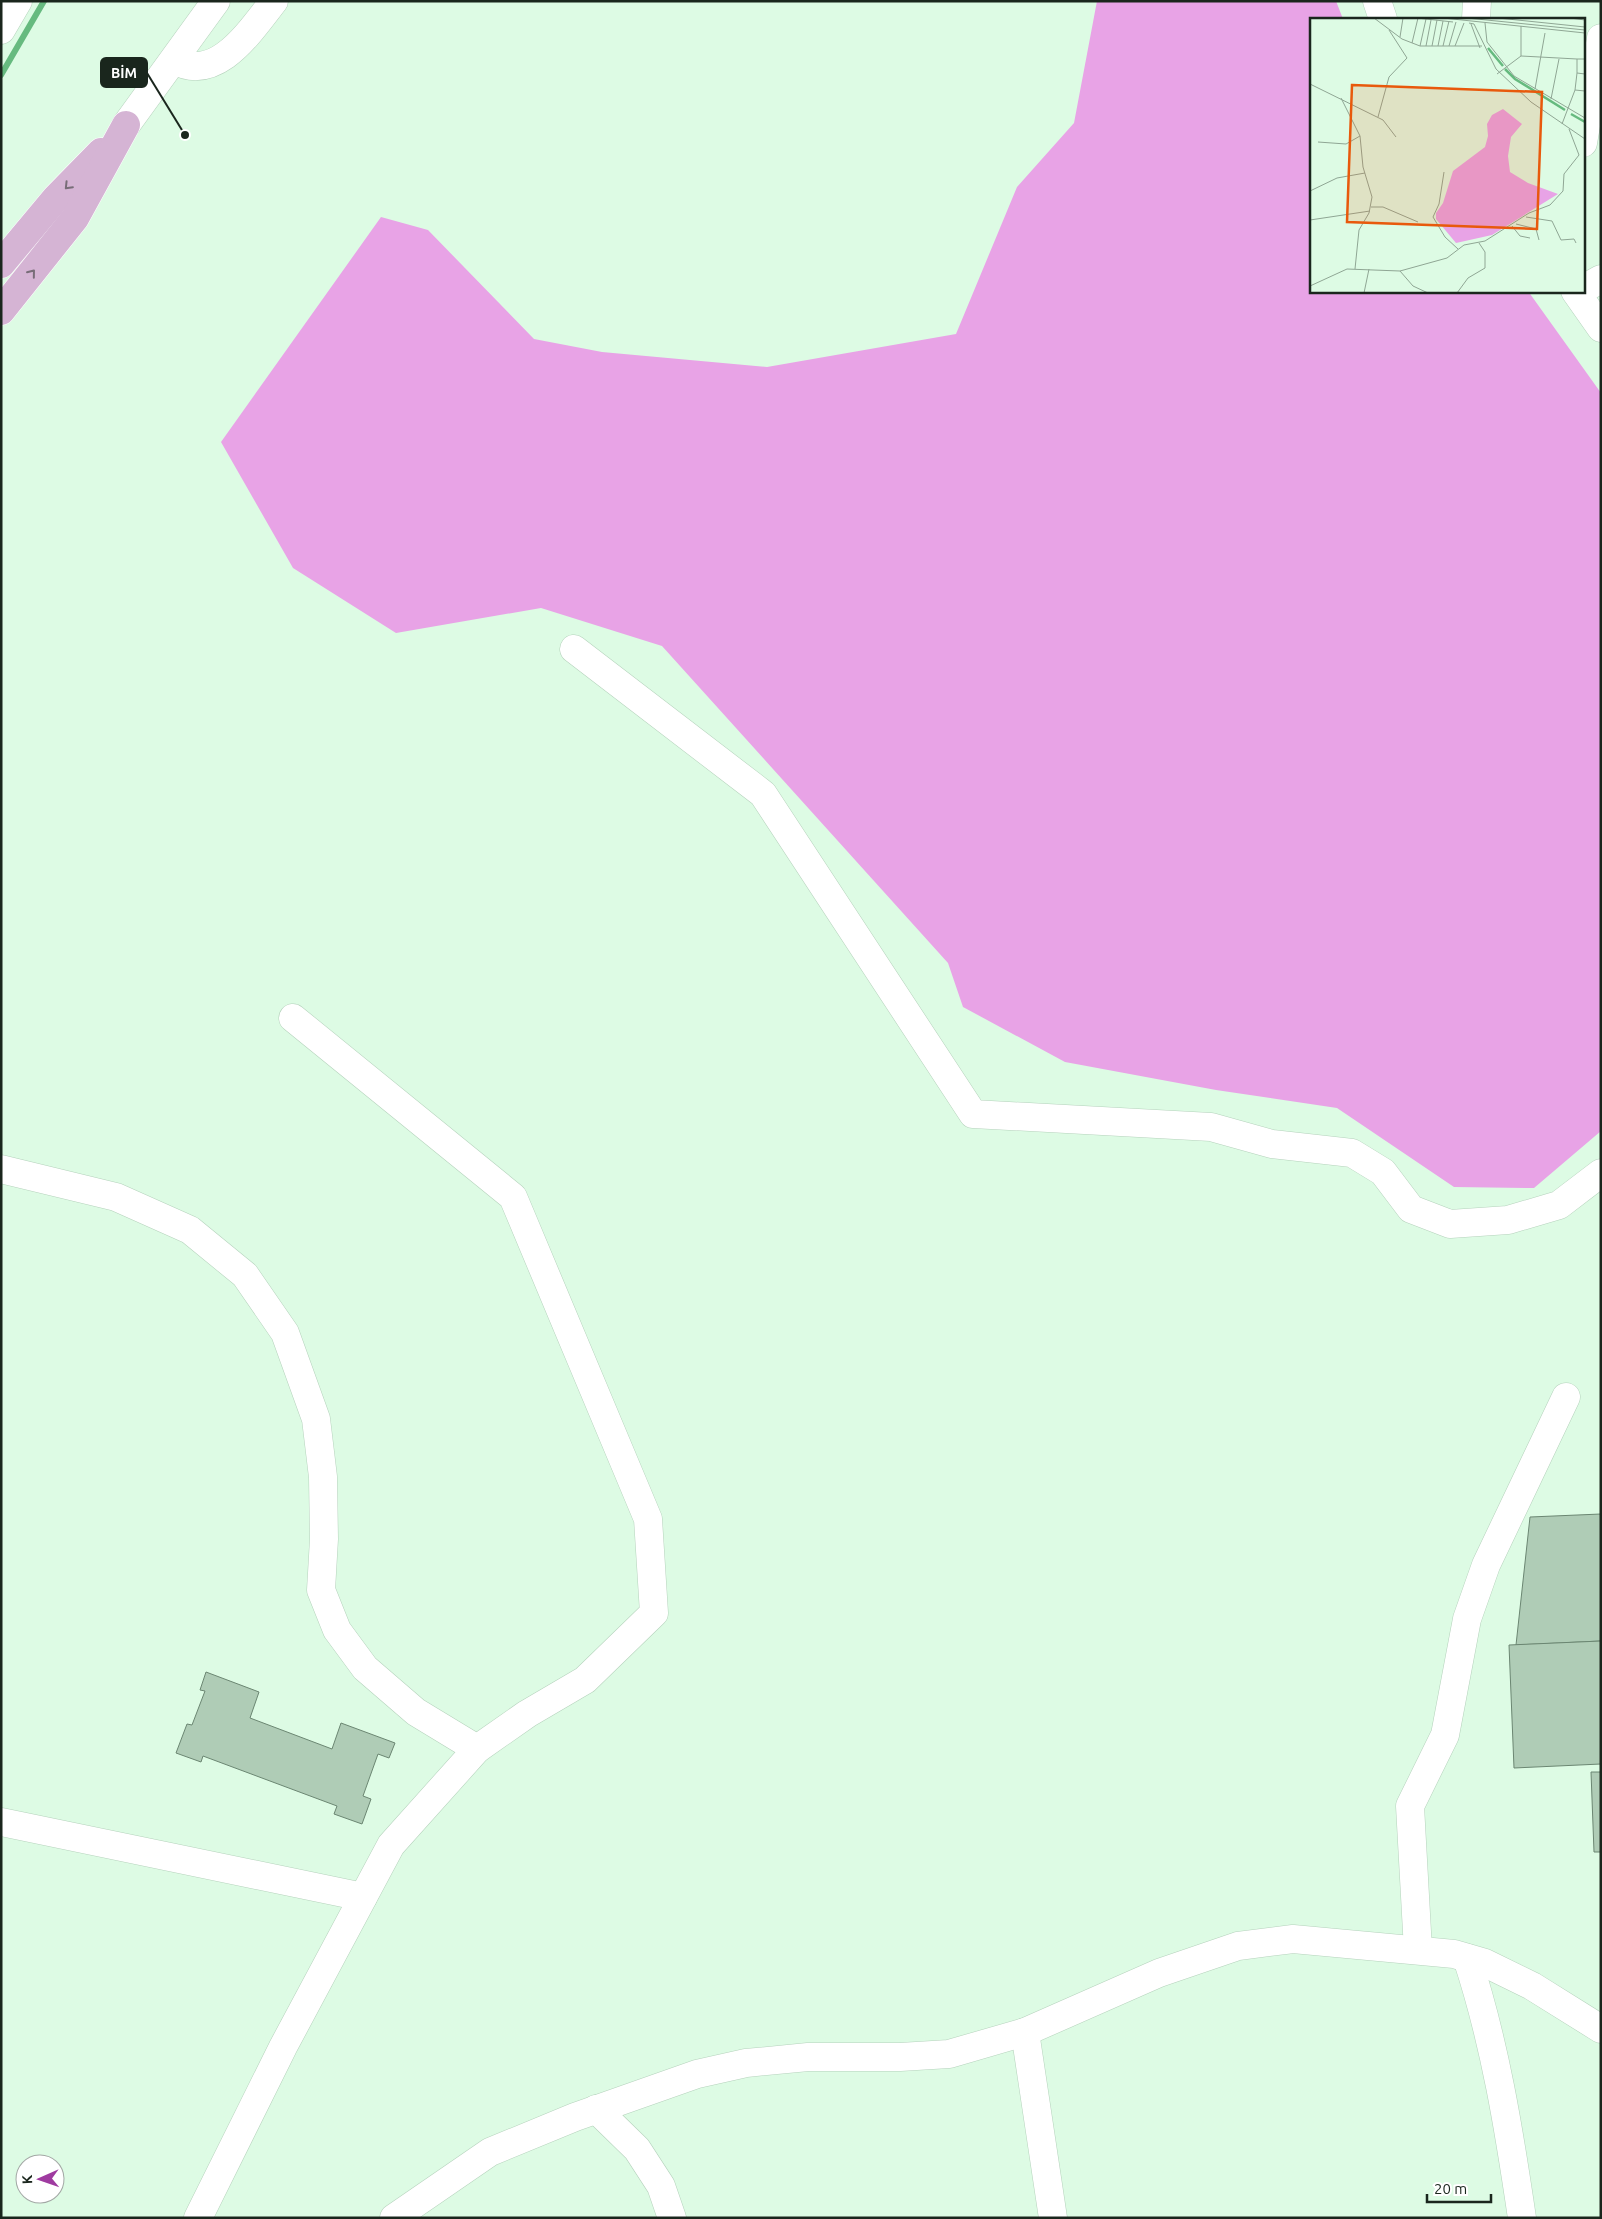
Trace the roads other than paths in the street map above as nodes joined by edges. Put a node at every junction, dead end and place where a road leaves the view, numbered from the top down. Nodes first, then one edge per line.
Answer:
1 (18, 1) edge
2 (216, 1) edge
3 (274, 1) edge
4 (1377, 1) edge
5 (1477, 1) edge
6 (1383, 18) edge
7 (1476, 18) edge
8 (1, 30) edge
9 (1601, 38) edge
10 (174, 60) junction
11 (126, 125) junction
12 (1584, 137) edge
13 (1, 264) edge
14 (1601, 280) edge
15 (1584, 288) edge
16 (1580, 292) edge
17 (1, 311) edge
18 (1601, 328) edge
19 (574, 649) dead end
20 (293, 1018) dead end
21 (1, 1169) edge
22 (1601, 1173) edge
23 (1566, 1397) dead end
24 (476, 1749) junction
25 (1, 1822) edge
26 (363, 1897) junction
27 (1418, 1950) junction
28 (1467, 1958) junction
29 (1601, 2029) edge
30 (1025, 2032) junction
31 (596, 2110) junction
32 (198, 2218) edge
33 (394, 2218) edge
34 (672, 2218) edge
35 (1053, 2218) edge
36 (1522, 2218) edge

1 - 8 street
2 - 10 street
3 - 10 street
4 - 6 street
5 - 7 street
9 - 12 street
10 - 11 street
11 -> 13 main road
17 -> 11 main road
14 - 15 street
16 - 18 street
19 - 22 street
20 - 24 street
21 - 24 street
23 - 27 street
24 - 26 street
25 - 26 street
26 - 32 street
27 - 28 street
27 - 30 street
28 - 29 street
28 - 36 street
30 - 31 street
30 - 35 street
31 - 33 street
31 - 34 street

